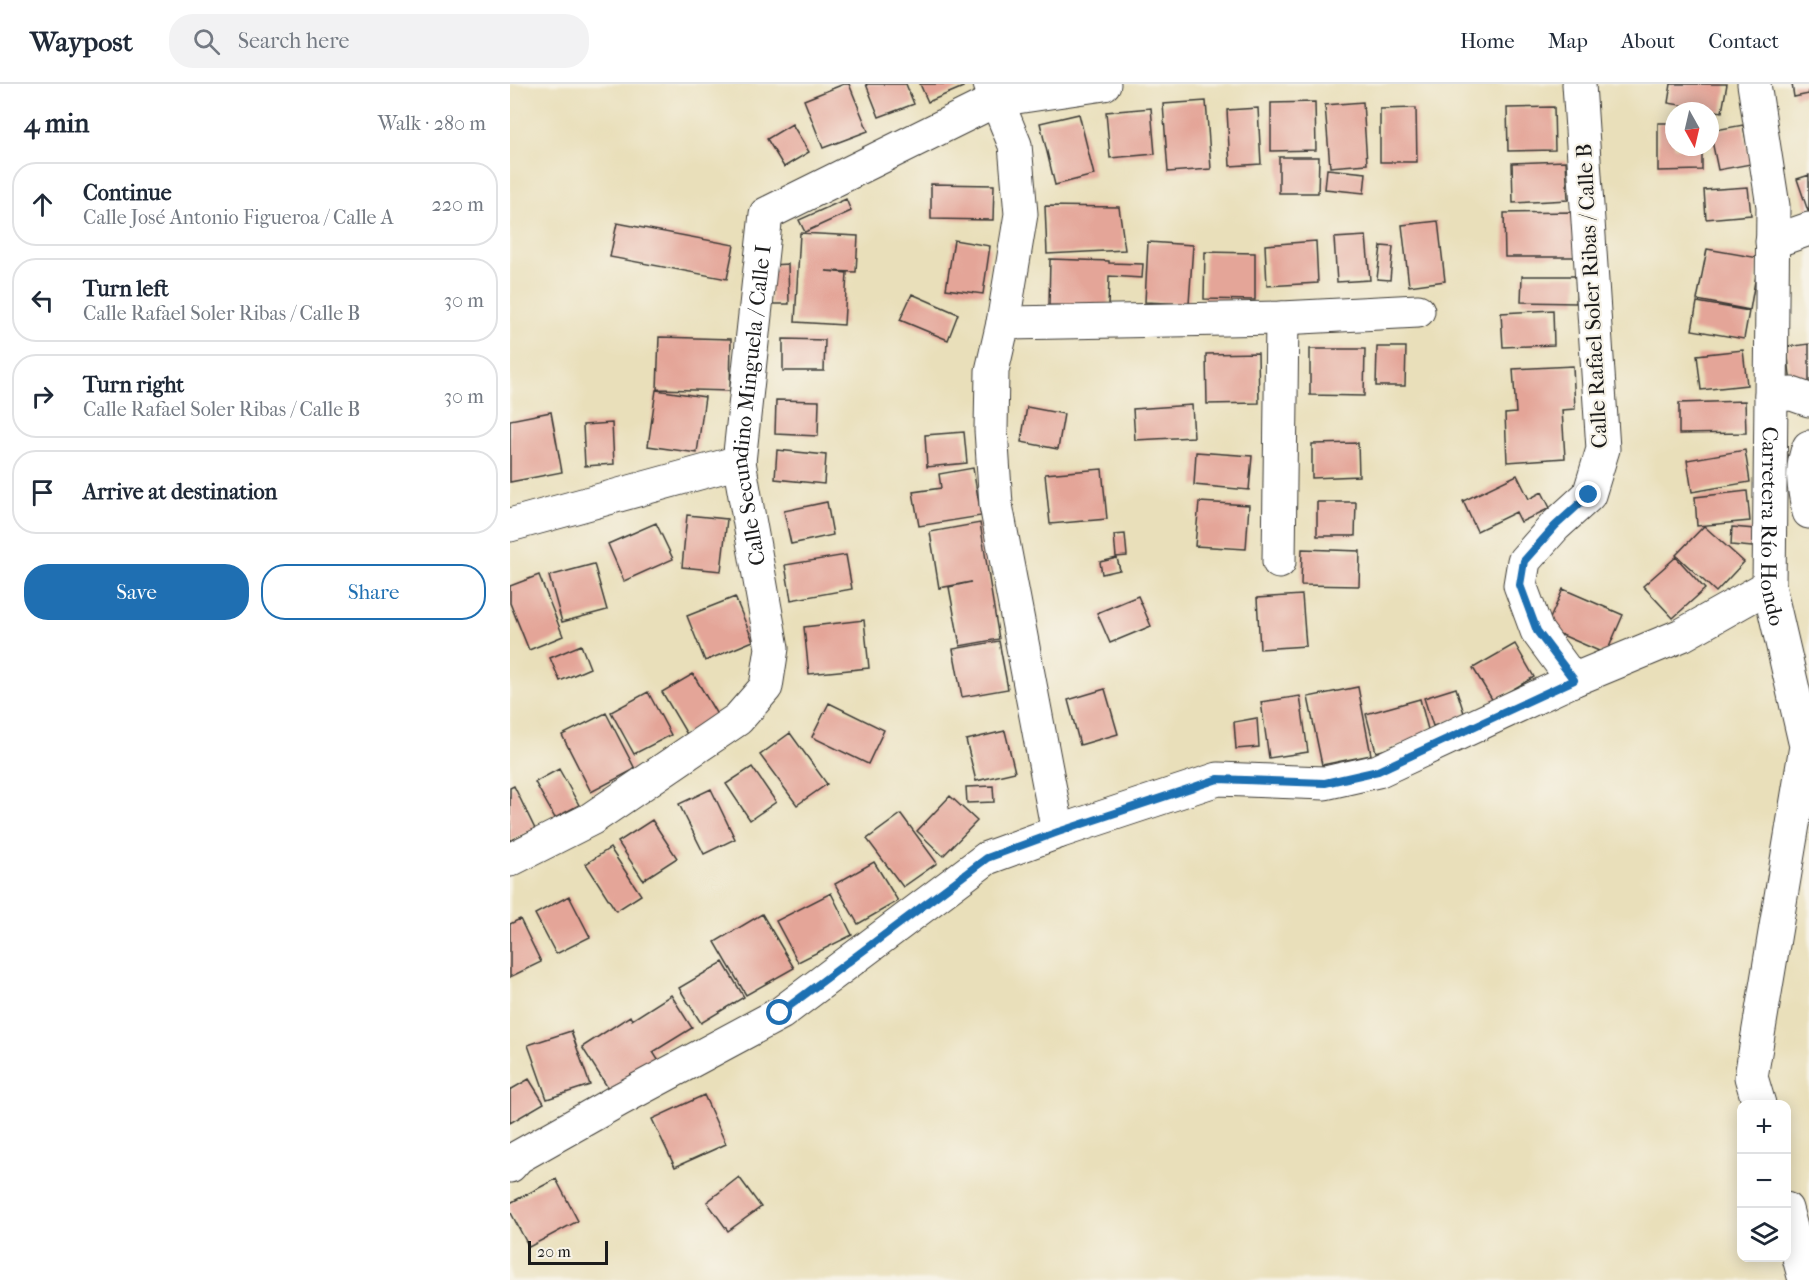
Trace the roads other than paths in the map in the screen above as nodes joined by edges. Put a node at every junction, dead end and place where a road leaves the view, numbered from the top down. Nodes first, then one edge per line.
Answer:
1 (1104, 84) edge
2 (1579, 84) edge
3 (1754, 84) edge
4 (993, 92) edge
5 (1809, 229) edge
6 (1772, 242) junction
7 (1418, 311) dead end
8 (1282, 318) junction
9 (1003, 323) junction
10 (1771, 395) junction
11 (1809, 400) edge
12 (1809, 447) edge
13 (739, 462) junction
14 (1809, 512) edge
15 (510, 525) edge
16 (1280, 562) dead end
17 (1769, 586) junction
18 (1574, 680) junction
19 (1803, 709) edge
20 (1058, 832) junction
21 (510, 860) edge
22 (1758, 1100) edge
23 (510, 1166) edge
24 (1791, 1228) edge
25 (1805, 1280) edge

1 - 4 street, Calle Secundino Minguela / Calle I
2 - 18 street, Calle Rafael Soler Ribas / Calle B
3 - 6 street, Carretera Río Hondo
4 - 9 street
4 - 13 street, Calle Secundino Minguela / Calle I
5 - 6 street
6 - 10 street, Carretera Río Hondo
7 - 8 street
8 - 9 street
8 - 16 street
9 - 20 street
10 - 11 street
10 - 17 street, Carretera Río Hondo
12 - 14 street
13 - 15 street
13 - 21 street, Calle Secundino Minguela / Calle I
17 - 18 street
17 - 19 street, Carretera Río Hondo
18 - 20 street
19 - 22 street, Carretera Río Hondo
20 - 23 street
24 - 25 street

